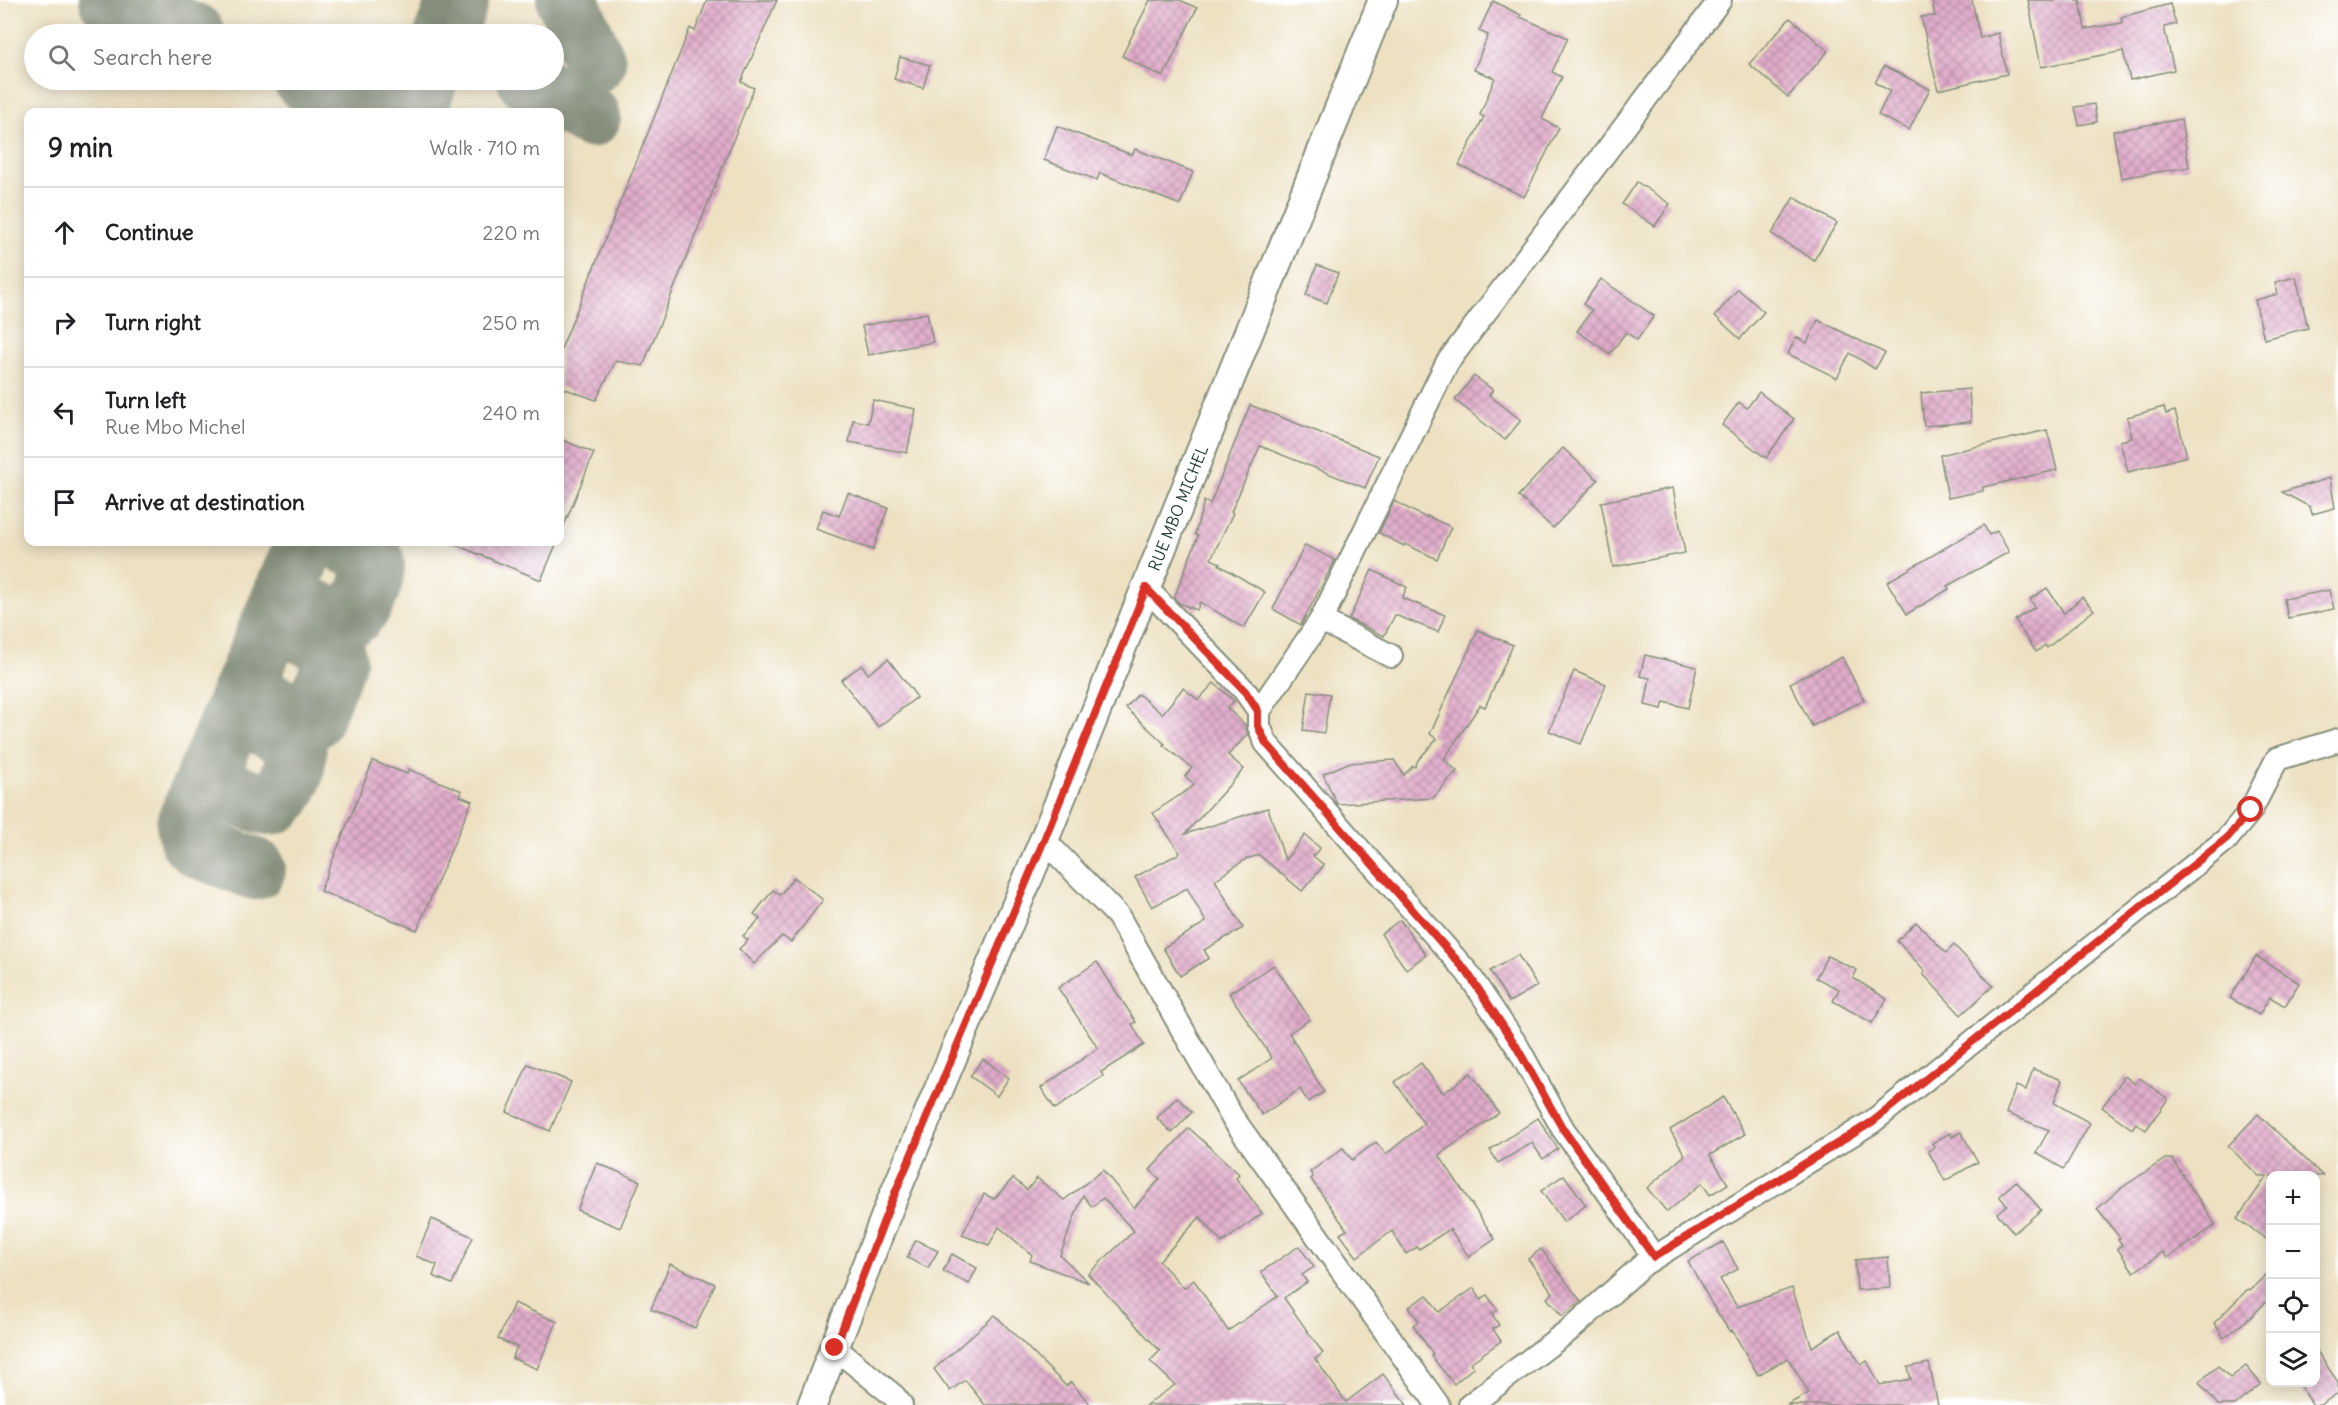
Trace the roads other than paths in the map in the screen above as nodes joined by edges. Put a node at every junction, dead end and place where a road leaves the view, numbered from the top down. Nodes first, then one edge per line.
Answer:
1 (1383, 0) edge
2 (1720, 0) edge
3 (1146, 588) junction
4 (1322, 620) junction
5 (1391, 656) dead end
6 (1258, 711) junction
7 (2338, 740) edge
8 (1044, 840) junction
9 (1654, 1257) junction
10 (835, 1348) junction
11 (812, 1405) edge
12 (900, 1405) edge
13 (1438, 1405) edge
14 (1470, 1405) edge

1 - 3 street, RUE MBO MICHEL
2 - 4 street
3 - 6 street
3 - 8 street, RUE MBO MICHEL
4 - 5 street
4 - 6 street
6 - 9 street
7 - 9 street
8 - 10 street, RUE MBO MICHEL
8 - 13 street
9 - 14 street
10 - 11 street, RUE MBO MICHEL
10 - 12 street

